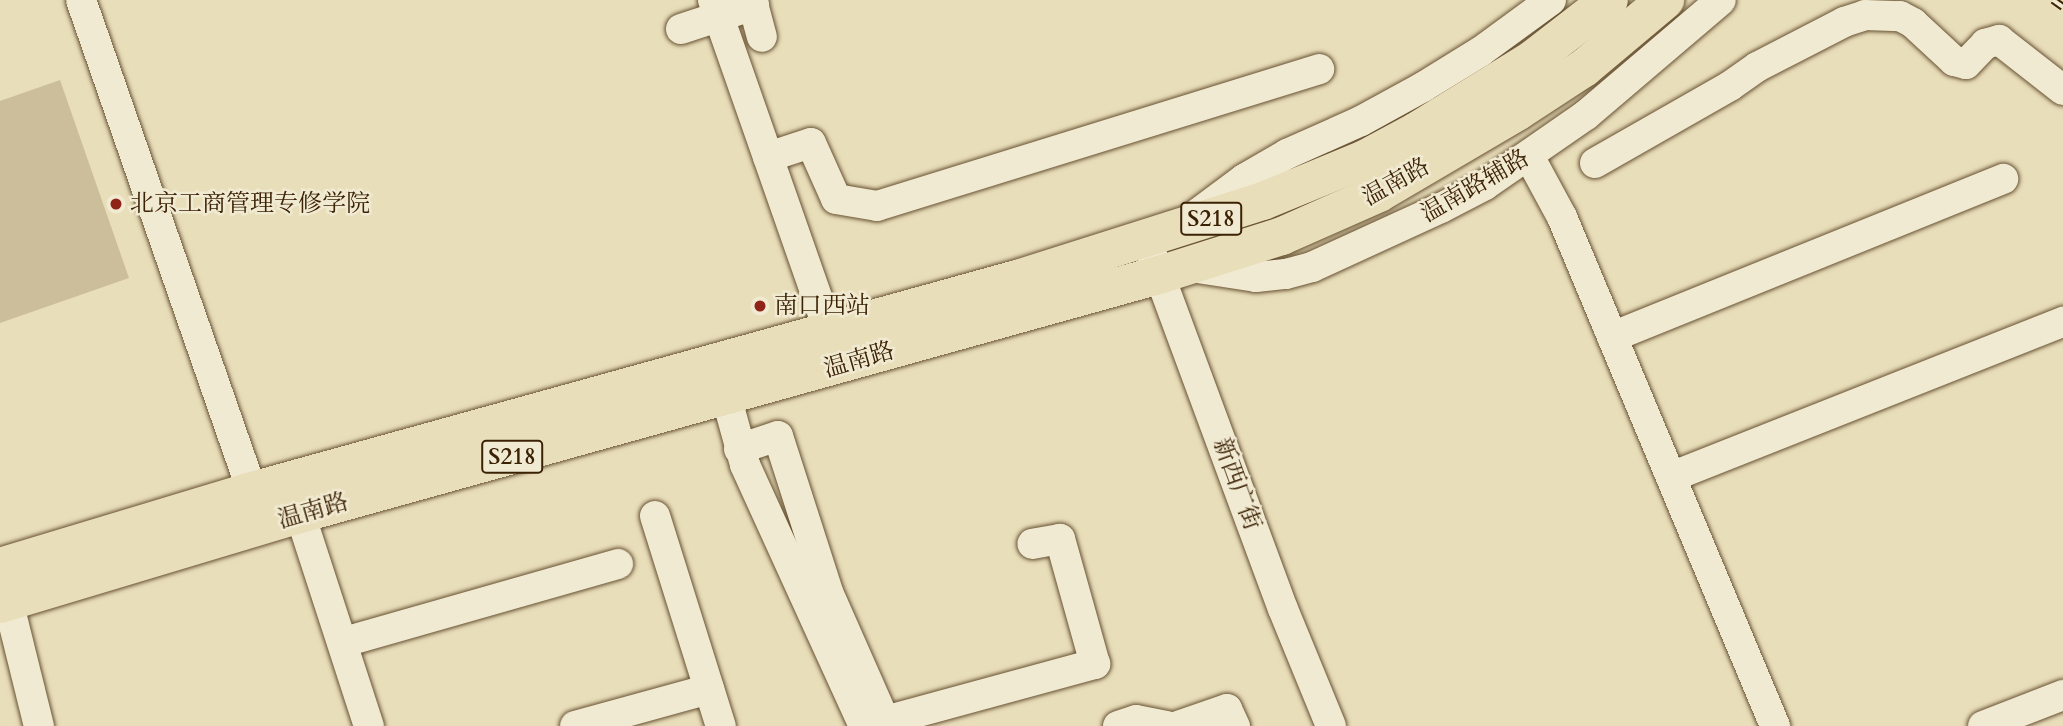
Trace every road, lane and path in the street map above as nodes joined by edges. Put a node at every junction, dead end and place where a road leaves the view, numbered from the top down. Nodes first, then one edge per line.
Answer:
1 (81, 0) edge
2 (1551, 0) edge
3 (1609, 0) edge
4 (1665, 0) edge
5 (1721, 0) edge
6 (753, 3) edge
7 (716, 7) edge
8 (681, 29) dead end
9 (762, 37) dead end
10 (1319, 69) dead end
11 (2063, 90) edge
12 (1529, 156) junction
13 (768, 157) junction
14 (1595, 163) dead end
15 (2003, 178) dead end
16 (1162, 235) junction
17 (1173, 271) junction
18 (2063, 322) edge
19 (829, 330) junction
20 (1612, 337) junction
21 (717, 360) junction
22 (840, 366) junction
23 (726, 398) junction
24 (739, 449) junction
25 (1671, 477) junction
26 (252, 491) junction
27 (300, 514) junction
28 (655, 516) dead end
29 (1032, 544) dead end
30 (618, 564) dead end
31 (3, 591) edge
32 (344, 642) junction
33 (709, 689) junction
34 (2063, 695) edge
35 (1231, 717) edge
36 (39, 726) edge
37 (369, 726) edge
38 (575, 726) edge
39 (721, 726) edge
40 (864, 726) edge
41 (1118, 726) edge
42 (1166, 726) edge
43 (1178, 726) edge
44 (1331, 726) edge
45 (1775, 726) edge
46 (1983, 726) edge

1 - 26 street
2 - 16 street
3 - 16 main road, 温南路 / S218
4 - 17 main road, 温南路 / S218
5 - 12 street, 温南路辅路
6 - 7 street
6 - 9 street
7 - 8 street
7 - 13 street
10 - 13 street
11 - 14 street
12 - 17 street, 温南路辅路
12 - 20 street
13 - 19 street
15 - 20 street
16 - 17 street, 新西广街
16 - 19 main road, 温南路 / S218
17 - 22 main road, 温南路 / S218
17 - 44 street, 新西广街
18 - 25 street
19 - 21 main road, 温南路 / S218
19 - 22 street
20 - 25 street
21 - 23 street
21 - 26 main road, 温南路 / S218
22 - 23 main road, 温南路 / S218
23 - 24 street
23 - 27 main road, 温南路 / S218
24 - 29 street
24 - 40 street
25 - 45 street
26 - 31 main road, 温南路 / S218
27 - 31 main road, 温南路 / S218
27 - 32 street
28 - 33 street
30 - 32 street
31 - 36 street
32 - 37 street
33 - 38 street
33 - 39 street
34 - 46 street
35 - 43 street
41 - 42 street

